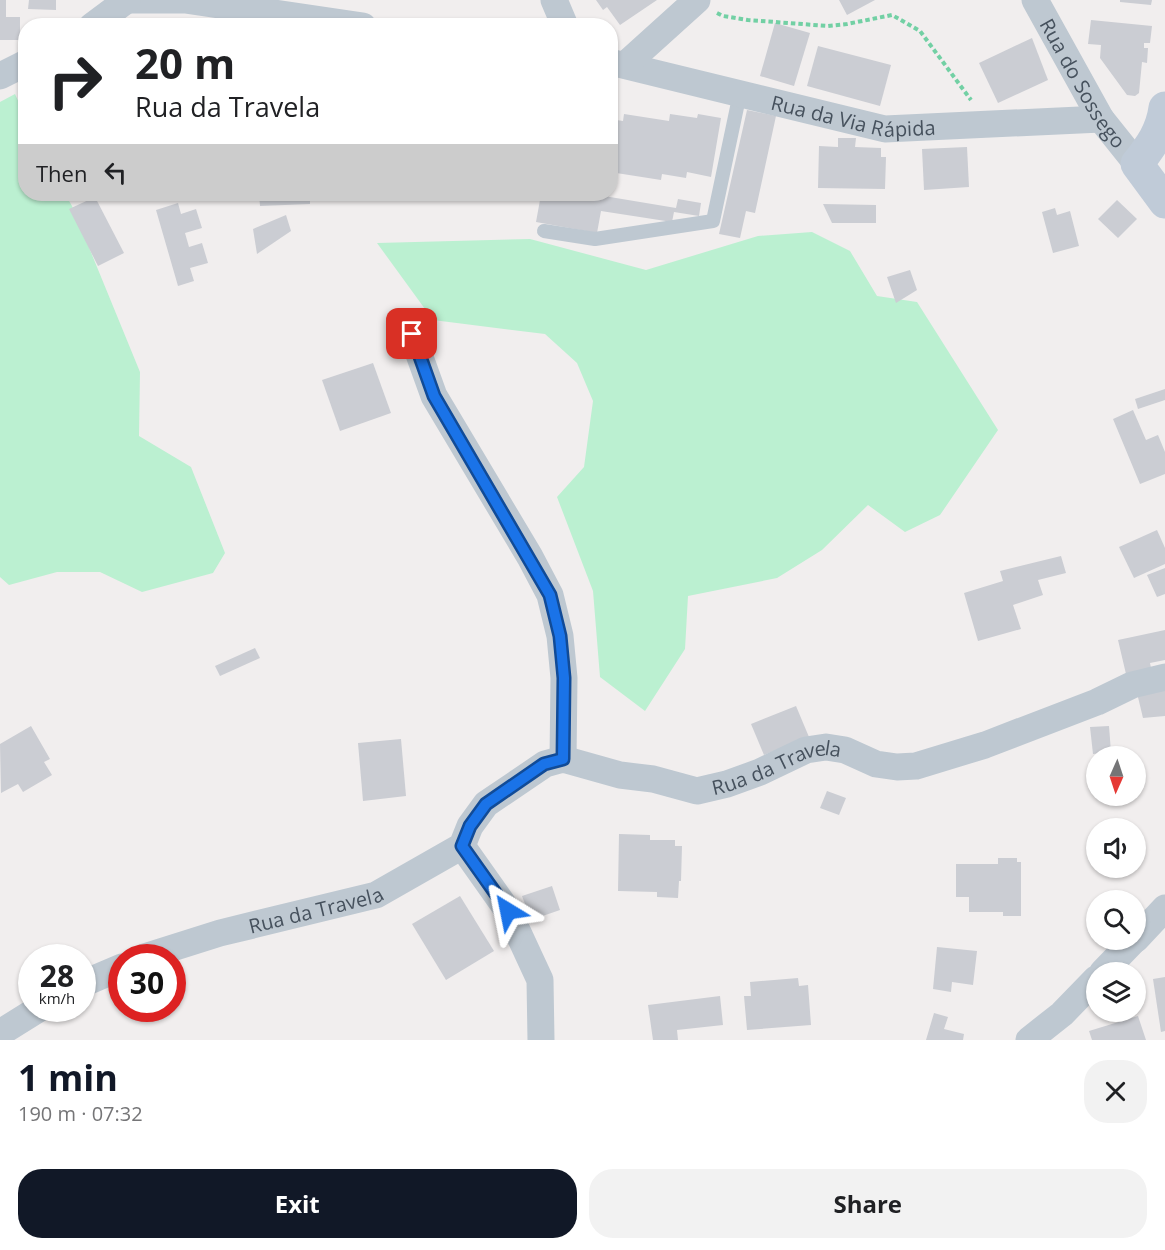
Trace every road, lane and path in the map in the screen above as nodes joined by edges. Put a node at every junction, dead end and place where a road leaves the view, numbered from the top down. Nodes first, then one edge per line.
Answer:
1 (127, 0) edge
2 (554, 0) edge
3 (1035, 0) edge
4 (696, 1) edge
5 (103, 18) edge
6 (308, 18) edge
7 (562, 18) edge
8 (618, 63) edge
9 (18, 67) edge
10 (0, 76) edge
11 (740, 93) junction
12 (1165, 108) edge
13 (1101, 119) junction
14 (989, 124) junction
15 (1137, 164) junction
16 (1165, 202) edge
17 (544, 231) dead end
18 (412, 334) dead end
19 (1165, 677) edge
20 (563, 759) junction
21 (462, 846) junction
22 (1165, 908) edge
23 (1146, 928) edge
24 (185, 944) edge
25 (1124, 950) edge
26 (1113, 962) edge
27 (1086, 989) edge
28 (18, 1022) edge
29 (1, 1033) edge
30 (542, 1040) edge
31 (1029, 1040) edge

1 - 5 street
1 - 6 street
2 - 7 street
3 - 13 street, Rua do Sossego
4 - 8 street
4 - 14 path
8 - 11 street, Rua da Via Rápida
9 - 10 street
11 - 14 street, Rua da Via Rápida
11 - 17 lane
12 - 15 street
13 - 14 street, Rua da Via Rápida
13 - 15 street, Rua do Sossego
15 - 16 street
18 - 20 street
19 - 20 street, Rua da Travela
20 - 21 street
21 - 24 street, Rua da Travela
21 - 30 street
22 - 23 street
25 - 26 street
27 - 31 street
28 - 29 street

